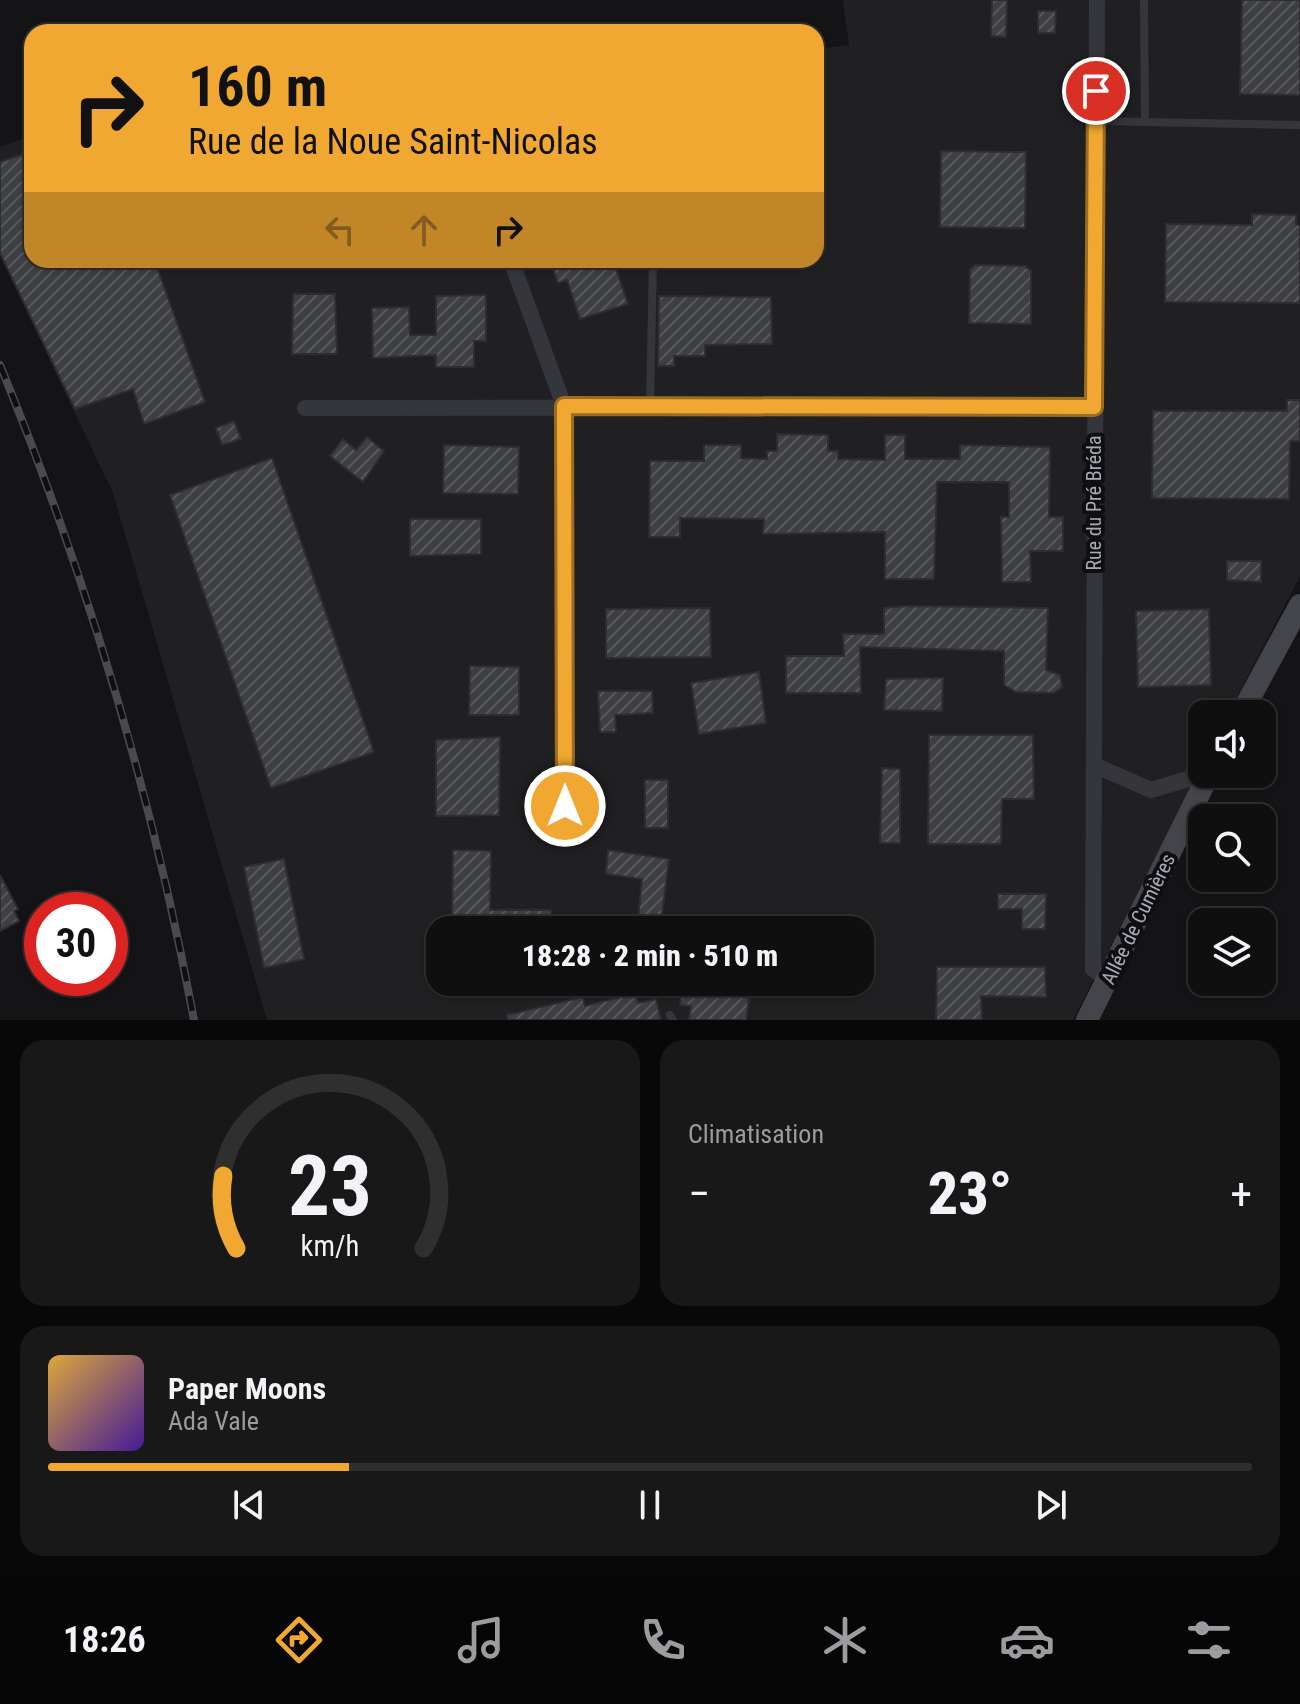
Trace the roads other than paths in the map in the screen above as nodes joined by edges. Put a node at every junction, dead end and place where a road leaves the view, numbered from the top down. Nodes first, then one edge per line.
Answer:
1 (1097, 0) edge
2 (1144, 0) edge
3 (1096, 121) junction
4 (1145, 121) junction
5 (1300, 125) edge
6 (514, 268) edge
7 (653, 268) edge
8 (564, 406) junction
9 (650, 406) junction
10 (1094, 407) junction
11 (305, 408) dead end
12 (1300, 605) edge
13 (1249, 700) edge
14 (1094, 765) junction
15 (1188, 779) edge
16 (1200, 788) edge
17 (565, 806) dead end
18 (1109, 980) junction
19 (1087, 1020) edge

1 - 3 street, Rue du Pré Bréda
2 - 4 lane
3 - 4 lane
3 - 10 street, Rue du Pré Bréda
4 - 5 lane
6 - 8 street
7 - 9 lane
8 - 9 street
8 - 11 street
8 - 17 street
9 - 10 street
10 - 14 street, Rue du Pré Bréda
12 - 13 main road
14 - 15 street
14 - 18 street, Rue du Pré Bréda
16 - 18 main road, Allée de Cumières
18 - 19 main road, Allée de Cumières

